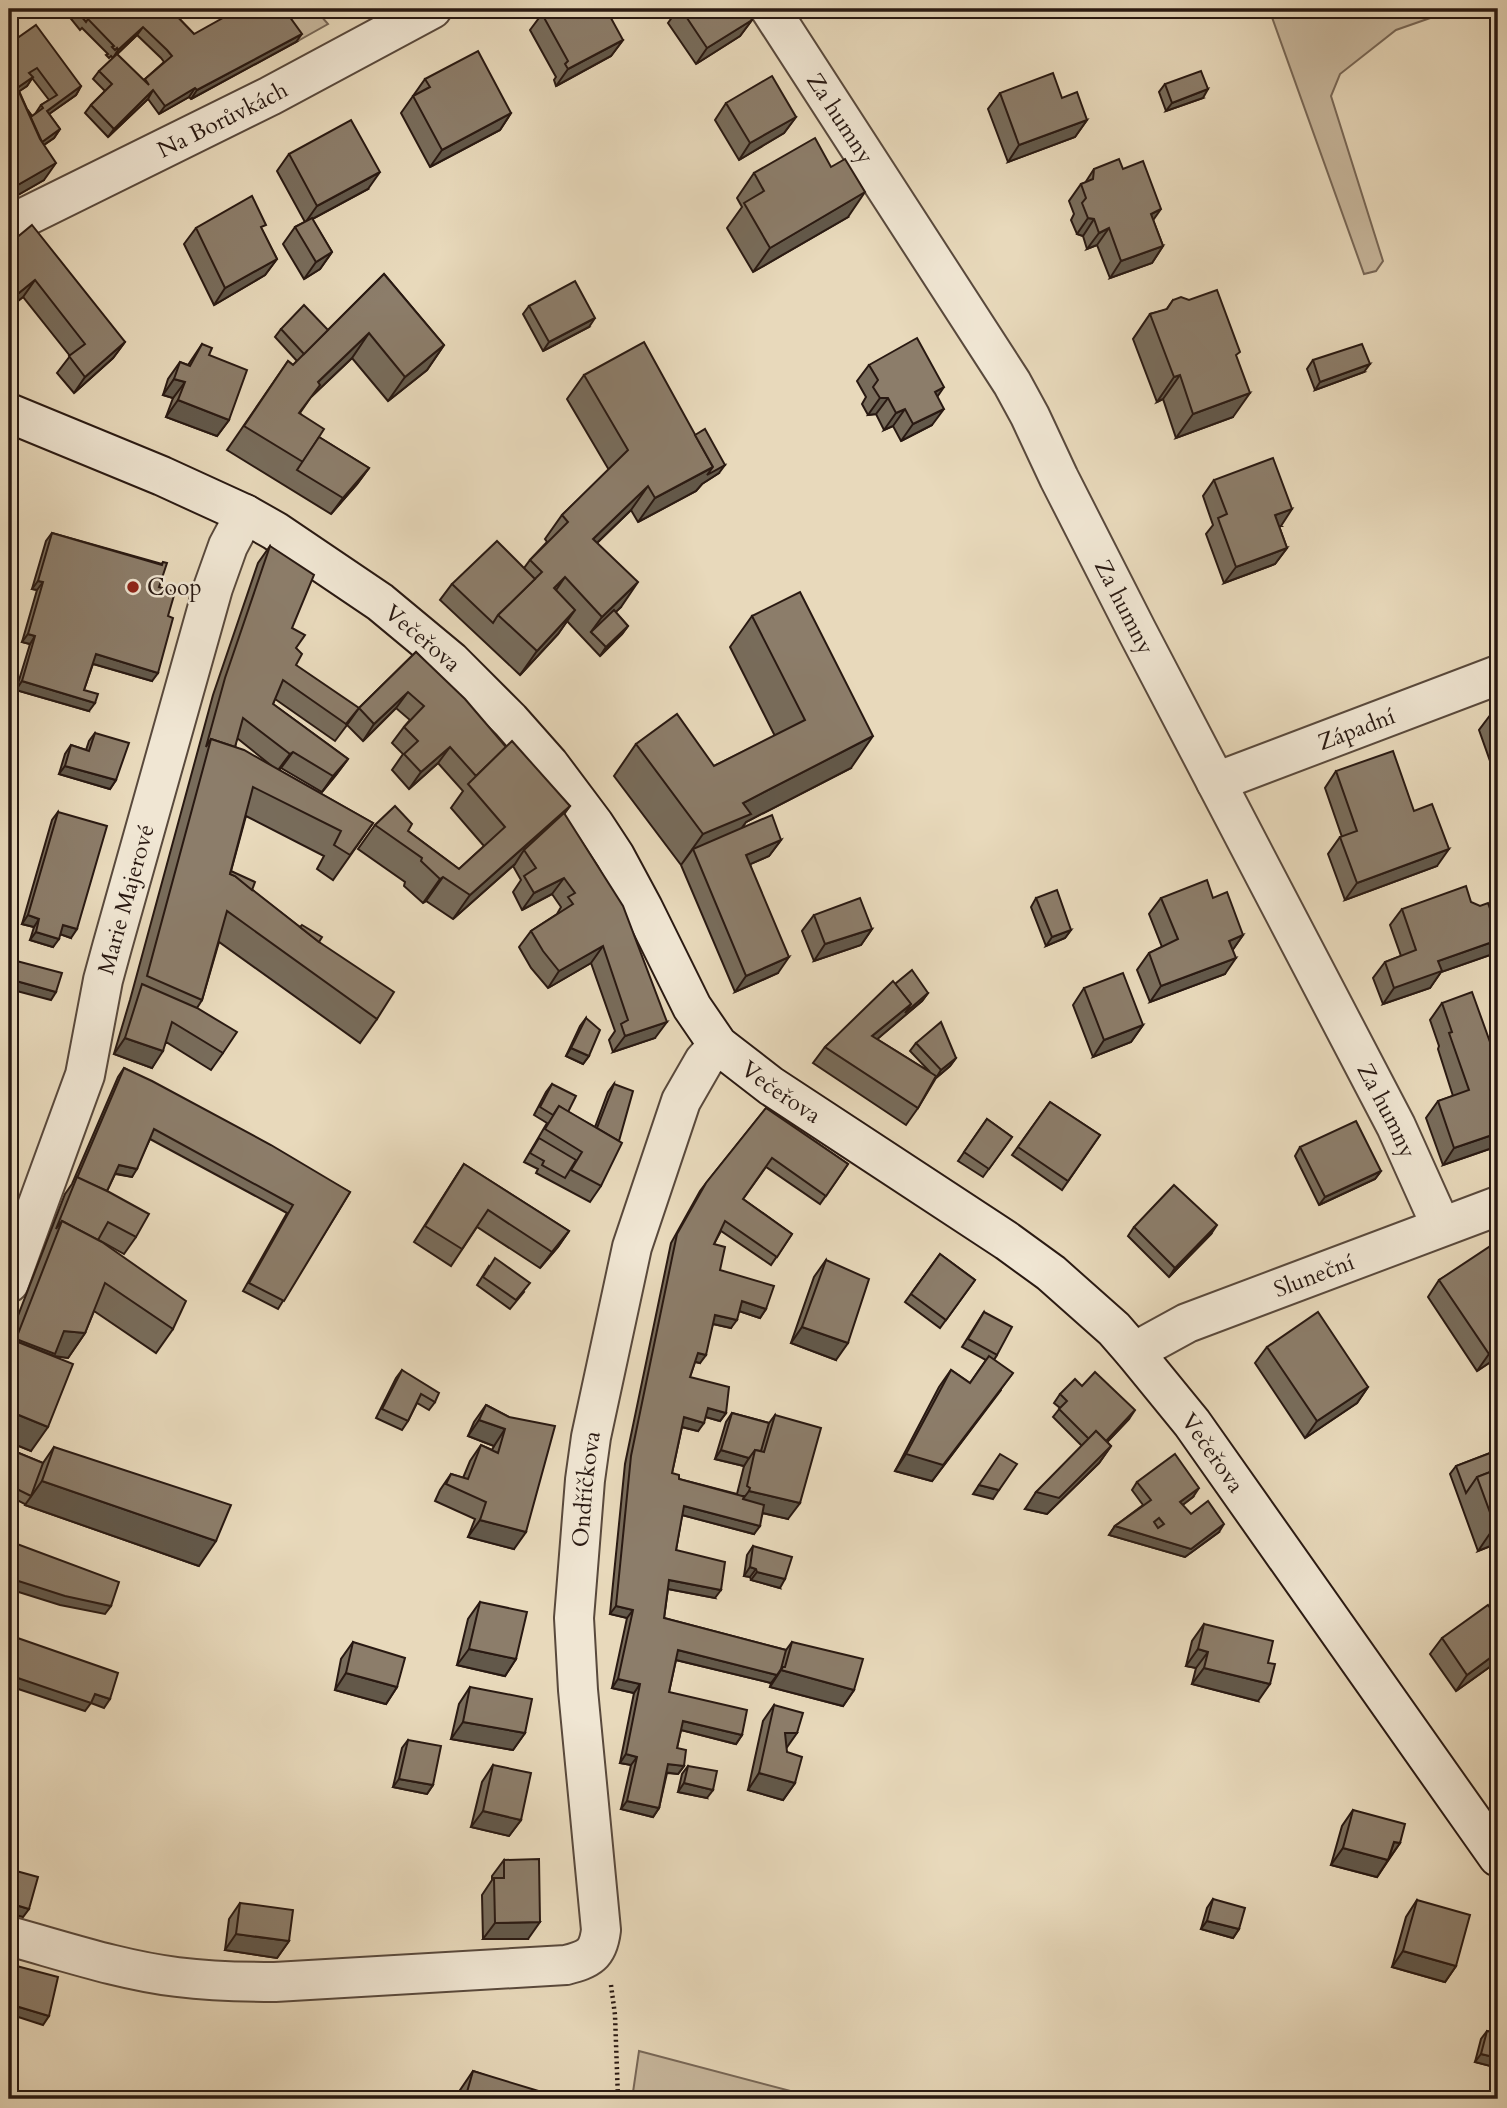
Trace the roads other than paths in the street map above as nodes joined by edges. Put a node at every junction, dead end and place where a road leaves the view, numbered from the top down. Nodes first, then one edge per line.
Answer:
1 (432, 9) edge
2 (770, 9) edge
3 (9, 225) edge
4 (9, 413) edge
5 (244, 514) junction
6 (1498, 675) edge
7 (1216, 782) junction
8 (718, 1045) junction
9 (1498, 1206) edge
10 (1441, 1226) junction
11 (9, 1283) edge
12 (1134, 1352) junction
13 (1498, 1857) edge
14 (9, 1936) edge

1 - 3 street, Na Borůvkách
2 - 7 street, Za humny
4 - 5 street, Večeřova
5 - 8 street, Večeřova
5 - 11 street, Marie Majerové
6 - 7 street, Západní
7 - 10 street, Za humny
8 - 12 street, Večeřova
8 - 14 street, Ondříčkova
9 - 10 street, Sluneční
10 - 12 street, Sluneční
12 - 13 street, Večeřova

